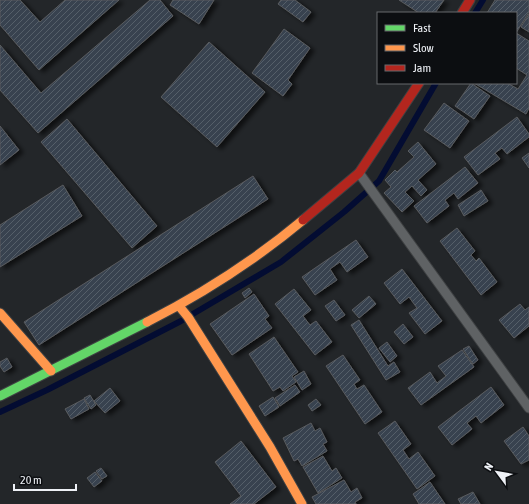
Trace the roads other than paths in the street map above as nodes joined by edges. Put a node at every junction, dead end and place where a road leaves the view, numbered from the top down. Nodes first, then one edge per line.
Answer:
1 (470, 0) edge
2 (463, 12) edge
3 (418, 84) edge
4 (359, 173) junction
5 (179, 306) junction
6 (0, 313) edge
7 (51, 371) junction
8 (0, 396) edge
9 (529, 408) edge
10 (302, 504) edge

1 - 2 street
3 - 4 street
4 - 5 street
4 - 9 lane
5 - 7 street
5 - 10 street
6 - 7 street
7 - 8 street

